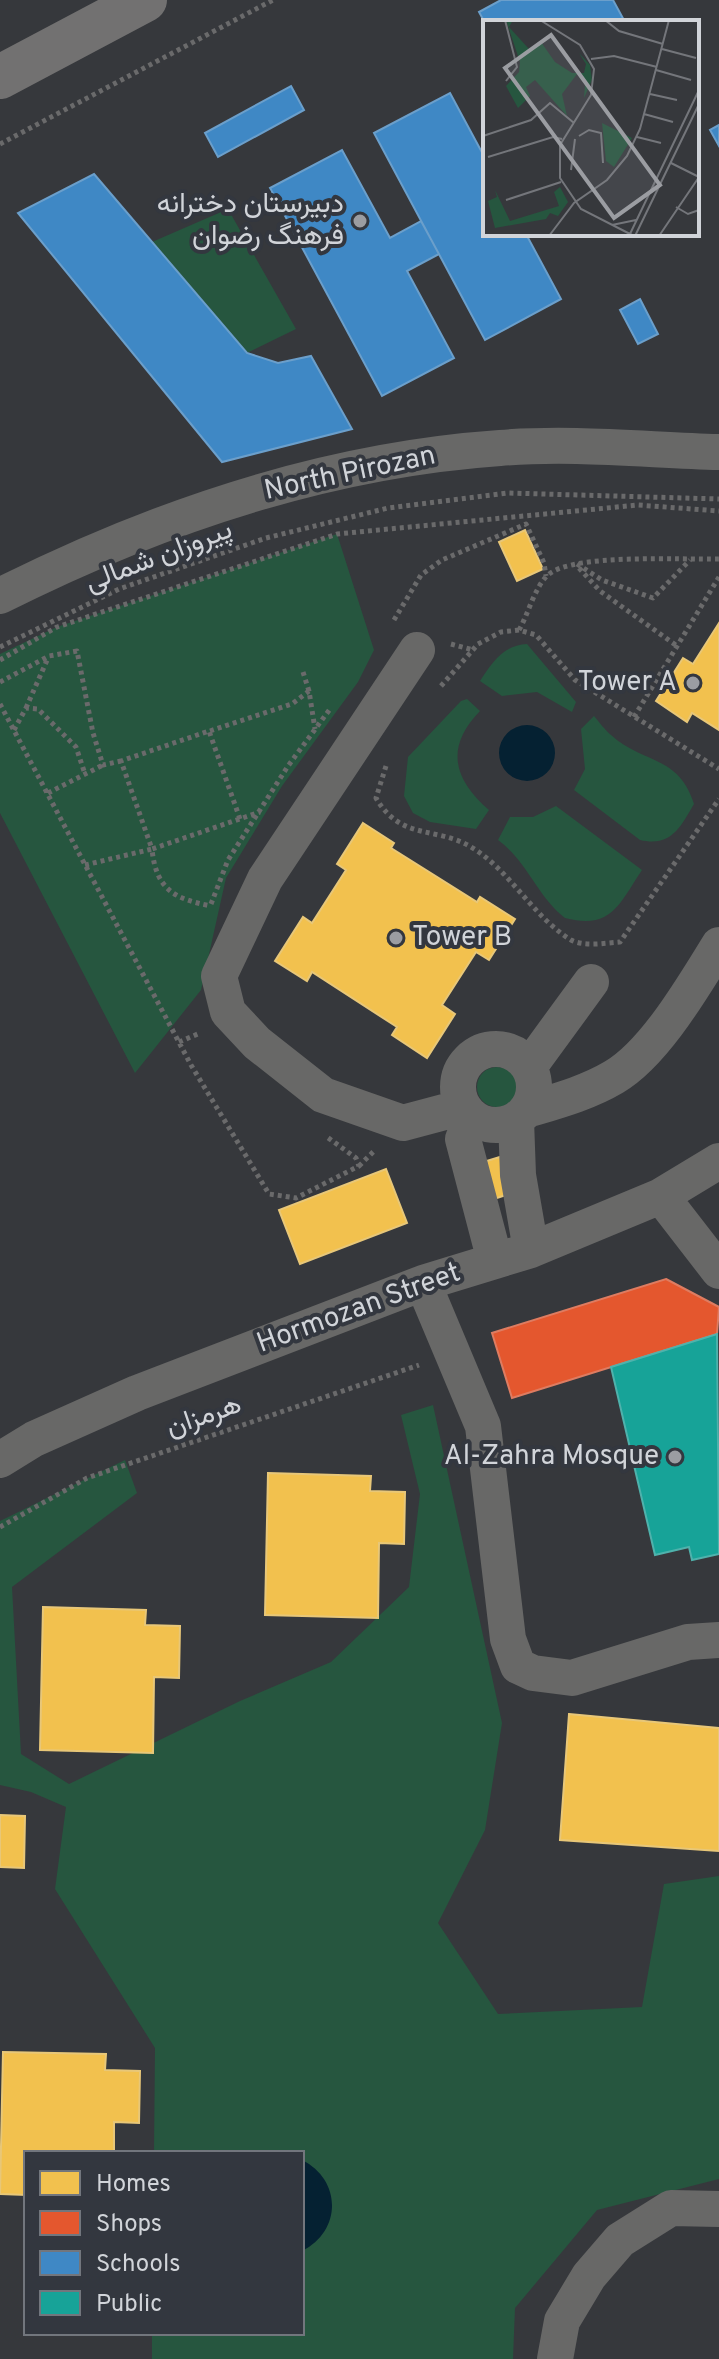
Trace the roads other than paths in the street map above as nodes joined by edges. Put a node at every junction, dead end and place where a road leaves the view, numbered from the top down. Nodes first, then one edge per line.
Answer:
1 (145, 0) edge
2 (0, 77) edge
3 (719, 452) edge
4 (0, 596) edge
5 (417, 650) dead end
6 (719, 945) edge
7 (591, 982) dead end
8 (529, 1067) junction
9 (468, 1112) junction
10 (522, 1115) junction
11 (719, 1161) edge
12 (661, 1196) junction
13 (531, 1250) junction
14 (495, 1261) junction
15 (719, 1271) edge
16 (423, 1283) junction
17 (0, 1460) edge
18 (719, 1640) edge
19 (719, 2209) edge
20 (555, 2359) edge

1 - 2 main road
3 - 4 street, North Pirozan
5 - 9 street
6 - 10 street
7 - 8 street
8 - 9 street
8 - 10 street
9 - 10 street
9 - 14 street
10 - 13 street
11 - 12 street, Hormozan Street
12 - 13 street, Hormozan Street
12 - 15 street
13 - 14 street, Hormozan Street
14 - 16 street, Hormozan Street
16 - 17 street, Hormozan Street
16 - 18 street
19 - 20 street

